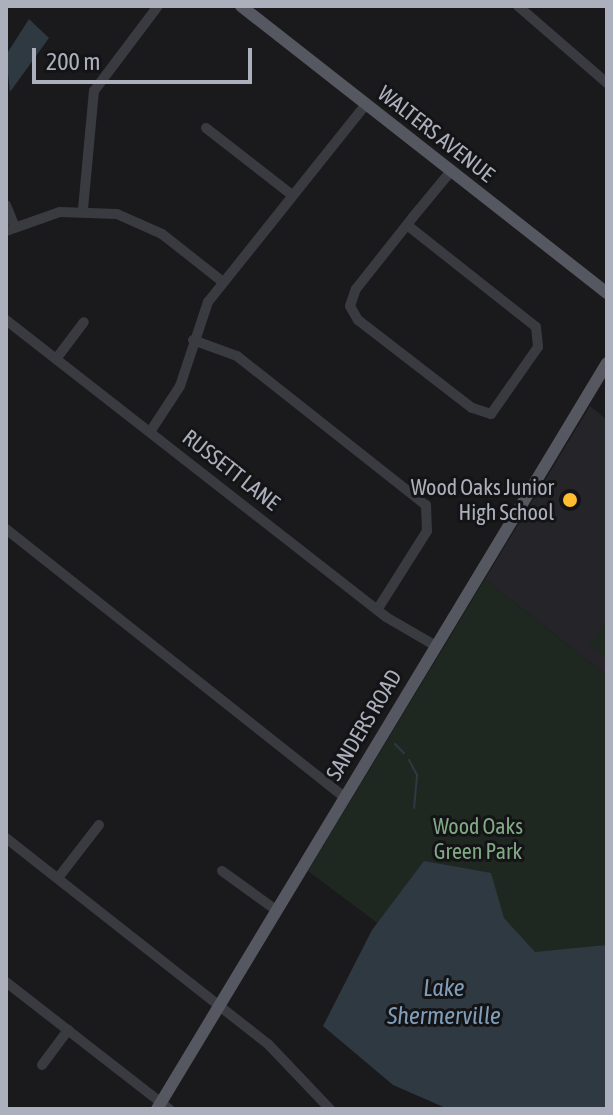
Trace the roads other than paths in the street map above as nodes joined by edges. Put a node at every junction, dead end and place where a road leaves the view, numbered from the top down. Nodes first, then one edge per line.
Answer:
1 (158, 6) edge
2 (241, 6) edge
3 (518, 6) edge
4 (607, 83) edge
5 (366, 104) junction
6 (206, 128) dead end
7 (451, 171) junction
8 (292, 195) junction
9 (6, 205) edge
10 (83, 209) junction
11 (407, 225) junction
12 (10, 229) edge
13 (223, 282) junction
14 (607, 293) edge
15 (6, 320) edge
16 (84, 322) dead end
17 (193, 340) junction
18 (56, 359) junction
19 (607, 363) edge
20 (150, 432) junction
21 (6, 529) edge
22 (377, 610) junction
23 (436, 646) junction
24 (344, 797) junction
25 (99, 825) dead end
26 (6, 838) edge
27 (222, 871) dead end
28 (58, 878) junction
29 (276, 910) junction
30 (6, 982) edge
31 (218, 1006) junction
32 (68, 1030) junction
33 (42, 1065) dead end
34 (163, 1107) edge
35 (330, 1109) edge

1 - 10 street
2 - 5 main road, WALTERS AVENUE
3 - 4 street
5 - 7 main road, WALTERS AVENUE
5 - 8 street
6 - 8 street
7 - 11 street
7 - 14 main road, WALTERS AVENUE
8 - 13 street
9 - 12 street
10 - 12 street
10 - 13 street
11 - 11 street
13 - 17 street
15 - 18 street, RUSSETT LANE
16 - 18 street
17 - 20 street
17 - 22 street
18 - 20 street, RUSSETT LANE
19 - 23 main road, SANDERS ROAD
20 - 22 street, RUSSETT LANE
21 - 24 street
22 - 23 street, RUSSETT LANE
23 - 24 main road, SANDERS ROAD
24 - 29 main road, SANDERS ROAD
25 - 28 street
26 - 28 street
27 - 29 street
28 - 31 street
29 - 31 main road, SANDERS ROAD
30 - 32 street
31 - 34 main road, SANDERS ROAD
31 - 35 street
32 - 33 street
32 - 34 street

